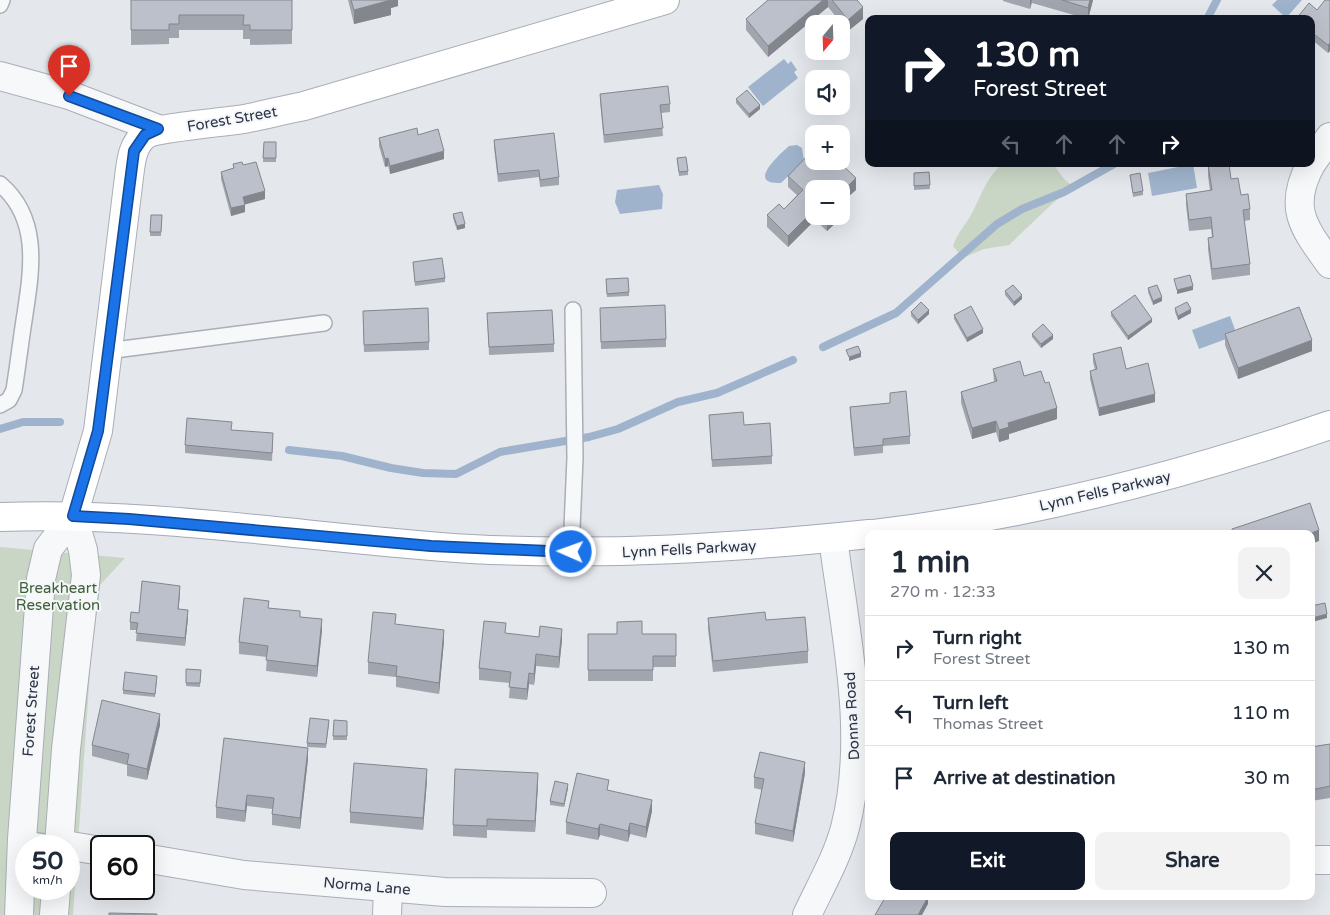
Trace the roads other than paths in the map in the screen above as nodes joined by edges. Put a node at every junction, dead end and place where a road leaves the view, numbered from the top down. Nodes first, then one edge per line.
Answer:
1 (2, 0) edge
2 (665, 0) edge
3 (0, 5) edge
4 (0, 76) edge
5 (158, 129) junction
6 (1330, 137) edge
7 (1315, 158) edge
8 (1310, 167) edge
9 (0, 184) edge
10 (1330, 264) edge
11 (573, 310) dead end
12 (324, 323) dead end
13 (108, 351) junction
14 (0, 406) edge
15 (1330, 424) edge
16 (73, 516) junction
17 (0, 517) edge
18 (899, 530) edge
19 (865, 534) edge
20 (832, 538) junction
21 (571, 552) junction
22 (22, 835) edge
23 (60, 835) edge
24 (155, 860) edge
25 (1315, 860) edge
26 (1330, 860) edge
27 (388, 888) junction
28 (592, 893) dead end
29 (20, 900) edge
30 (55, 900) edge
31 (19, 915) edge
32 (54, 915) edge
33 (388, 915) edge
34 (807, 915) edge

1 - 3 lane
2 - 5 main road, Forest Street
4 - 5 street
5 - 13 main road, Forest Street
6 - 7 street
8 - 10 street
9 - 14 lane
11 - 21 lane
12 - 13 lane
13 - 16 main road, Forest Street
15 - 18 main road, Lynn Fells Parkway
16 - 17 main road, Lynn Fells Parkway
16 - 21 main road, Lynn Fells Parkway
16 - 22 street, Forest Street
16 - 23 street
19 - 20 main road, Lynn Fells Parkway
20 - 21 main road, Lynn Fells Parkway
20 - 34 street, Donna Road
24 - 27 street, Norma Lane
25 - 26 street
27 - 28 street, Norma Lane
27 - 33 street
29 - 31 street, Forest Street
30 - 32 street

